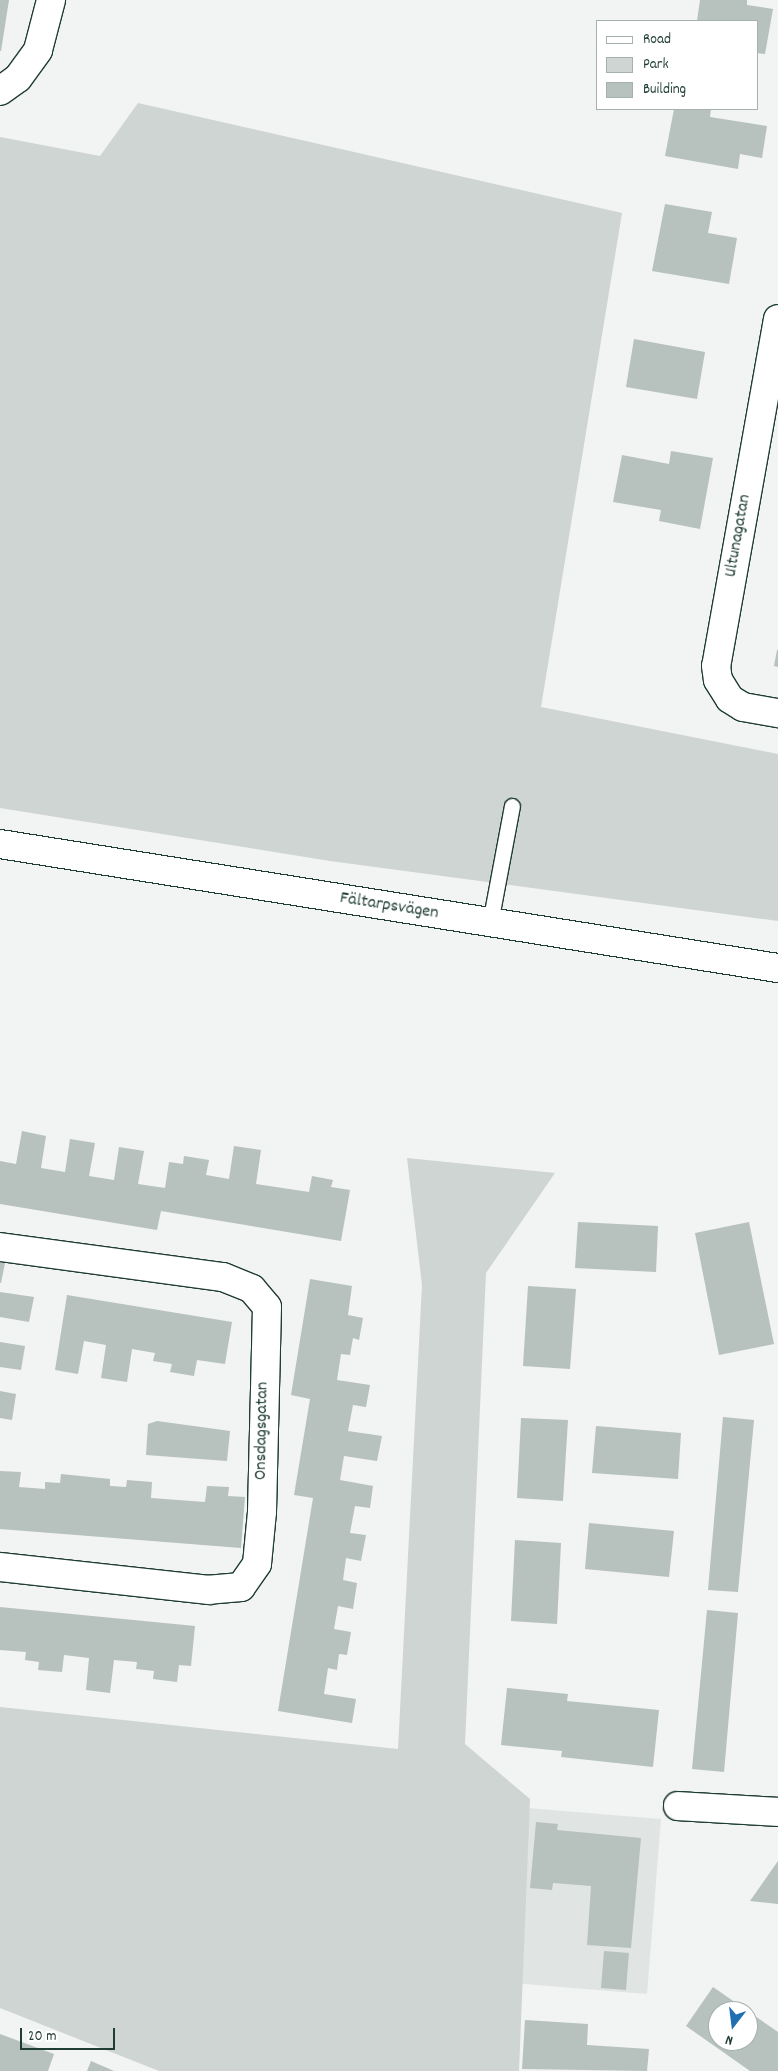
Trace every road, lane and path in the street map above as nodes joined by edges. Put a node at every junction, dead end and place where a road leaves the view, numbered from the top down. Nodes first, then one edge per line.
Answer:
1 (51, 0) edge
2 (0, 91) edge
3 (778, 319) edge
4 (778, 714) edge
5 (512, 806) dead end
6 (0, 844) edge
7 (490, 923) junction
8 (778, 968) edge
9 (0, 1247) edge
10 (0, 1567) edge
11 (678, 1806) dead end
12 (778, 1812) edge

1 - 2 street
3 - 4 street, Ultunagatan
5 - 7 lane
6 - 7 street, Fältarpsvägen
7 - 8 street, Fältarpsvägen
9 - 10 street, Onsdagsgatan
11 - 12 street

